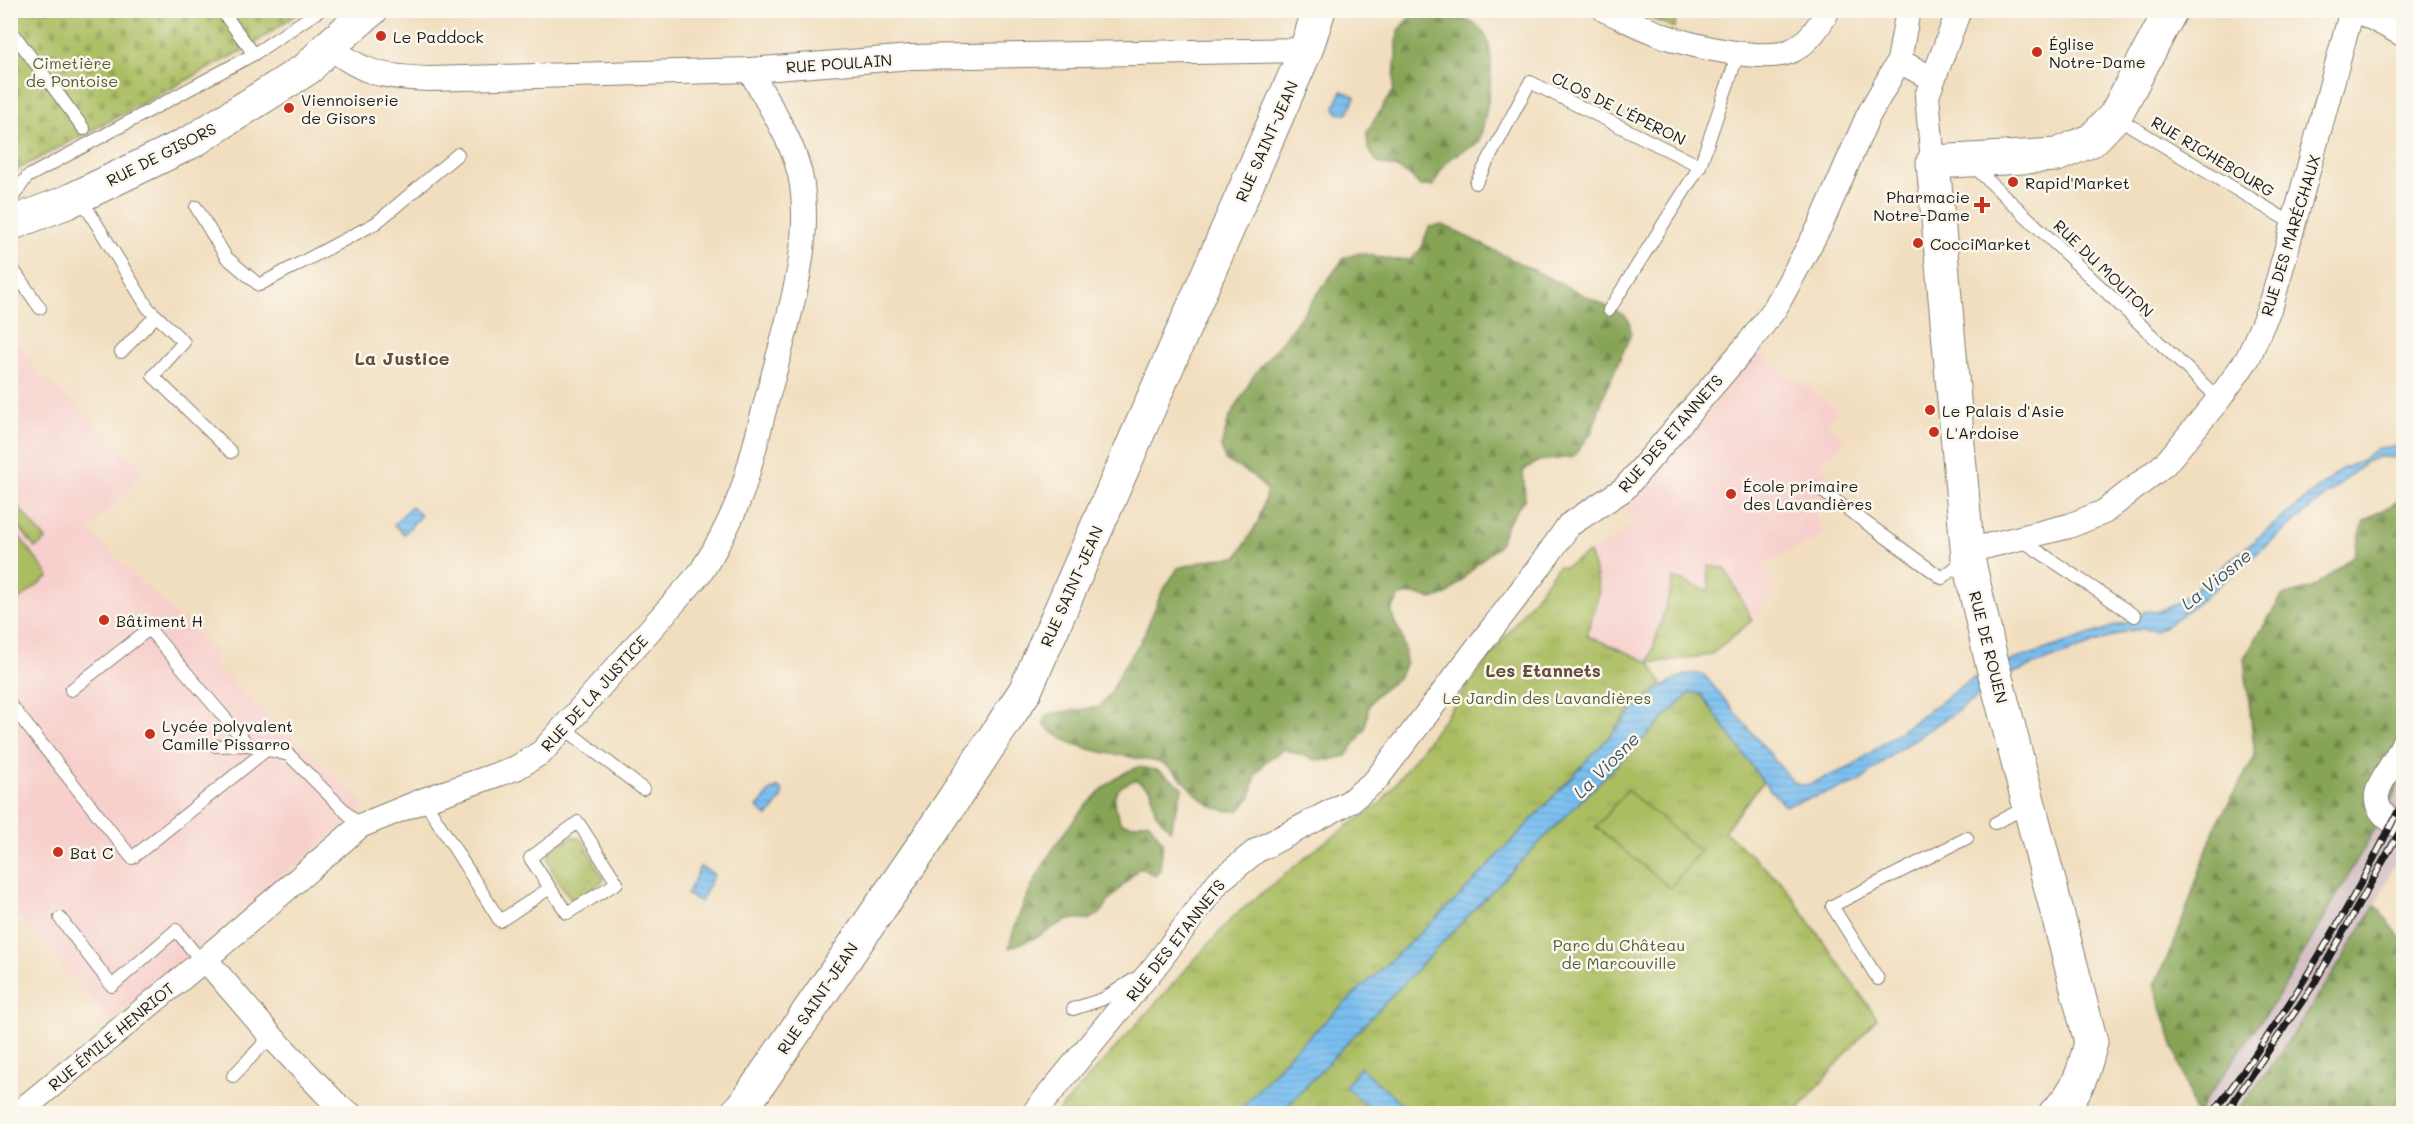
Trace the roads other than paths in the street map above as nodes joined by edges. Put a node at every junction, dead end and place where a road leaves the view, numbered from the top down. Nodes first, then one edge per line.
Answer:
1 (221, 10) edge
2 (321, 10) edge
3 (371, 10) edge
4 (1319, 10) edge
5 (1605, 10) edge
6 (1828, 10) edge
7 (1908, 10) edge
8 (1959, 10) edge
9 (2172, 10) edge
10 (2359, 11) edge
11 (10, 29) edge
12 (2403, 35) edge
13 (329, 46) junction
14 (1306, 50) junction
15 (254, 54) junction
16 (1738, 54) junction
17 (1899, 61) junction
18 (750, 70) junction
19 (1933, 79) junction
20 (2115, 116) junction
21 (84, 129) dead end
22 (458, 154) dead end
23 (1967, 160) junction
24 (1933, 162) junction
25 (1700, 166) junction
26 (1476, 183) dead end
27 (79, 196) junction
28 (10, 201) edge
29 (10, 206) edge
30 (196, 207) dead end
31 (10, 224) edge
32 (2295, 225) junction
33 (10, 265) edge
34 (40, 308) dead end
35 (1609, 310) dead end
36 (156, 316) junction
37 (121, 352) dead end
38 (2219, 399) junction
39 (231, 452) dead end
40 (1825, 493) dead end
41 (2019, 538) junction
42 (1967, 555) junction
43 (2136, 616) dead end
44 (71, 690) dead end
45 (10, 704) edge
46 (564, 728) junction
47 (2403, 741) edge
48 (248, 745) junction
49 (216, 746) dead end
50 (265, 750) junction
51 (643, 789) dead end
52 (424, 800) junction
53 (2030, 806) junction
54 (1995, 823) dead end
55 (360, 826) junction
56 (2403, 829) edge
57 (1966, 838) dead end
58 (550, 888) junction
59 (60, 918) dead end
60 (203, 960) junction
61 (1156, 965) junction
62 (1878, 979) dead end
63 (1072, 1009) dead end
64 (271, 1036) junction
65 (233, 1076) dead end
66 (24, 1112) edge
67 (350, 1113) edge
68 (736, 1113) edge
69 (1033, 1113) edge
70 (2055, 1113) edge

1 - 15 lane
2 - 15 lane
3 - 13 street, RUE DE GISORS
4 - 14 street, RUE SAINT-JEAN
5 - 16 street
6 - 16 street
7 - 17 street, RUE DES ETANNETS
8 - 19 street
9 - 20 street
10 - 12 street
10 - 32 street, RUE DES MARÉCHAUX
11 - 21 lane
13 - 18 street, RUE POULAIN
13 - 27 street, RUE DE GISORS
13 - 29 street, RUE DE GISORS
14 - 18 street, RUE POULAIN
14 - 68 street, RUE SAINT-JEAN
15 - 28 lane
16 - 25 lane
17 - 19 street
17 - 61 street, RUE DES ETANNETS
18 - 46 street, RUE DE LA JUSTICE
19 - 24 street
20 - 23 street
20 - 32 lane, RUE RICHEBOURG
22 - 30 lane
23 - 24 street
23 - 38 lane, RUE DU MOUTON
24 - 42 street, RUE DE ROUEN
25 - 26 lane, CLOS DE L'ÉPERON
25 - 35 lane
27 - 31 street, RUE DE GISORS
27 - 36 lane
32 - 38 street, RUE DES MARÉCHAUX
33 - 34 lane
36 - 37 lane
36 - 39 lane
38 - 41 street, RUE DES MARÉCHAUX
40 - 42 lane
41 - 42 street, RUE DES MARÉCHAUX
41 - 43 lane
42 - 53 street, RUE DE ROUEN
44 - 48 lane
45 - 50 lane
46 - 51 lane
46 - 52 street, RUE DE LA JUSTICE
47 - 56 street
48 - 49 lane
48 - 50 lane
50 - 55 lane
52 - 55 street, RUE DE LA JUSTICE
52 - 58 lane
53 - 54 lane
53 - 70 street, RUE DE ROUEN
55 - 60 street, RUE DE LA JUSTICE
57 - 62 lane
58 - 58 lane
59 - 60 lane
60 - 64 street
60 - 66 street, RUE ÉMILE HENRIOT
61 - 63 lane
61 - 69 street, RUE DES ETANNETS
64 - 65 lane
64 - 67 street

